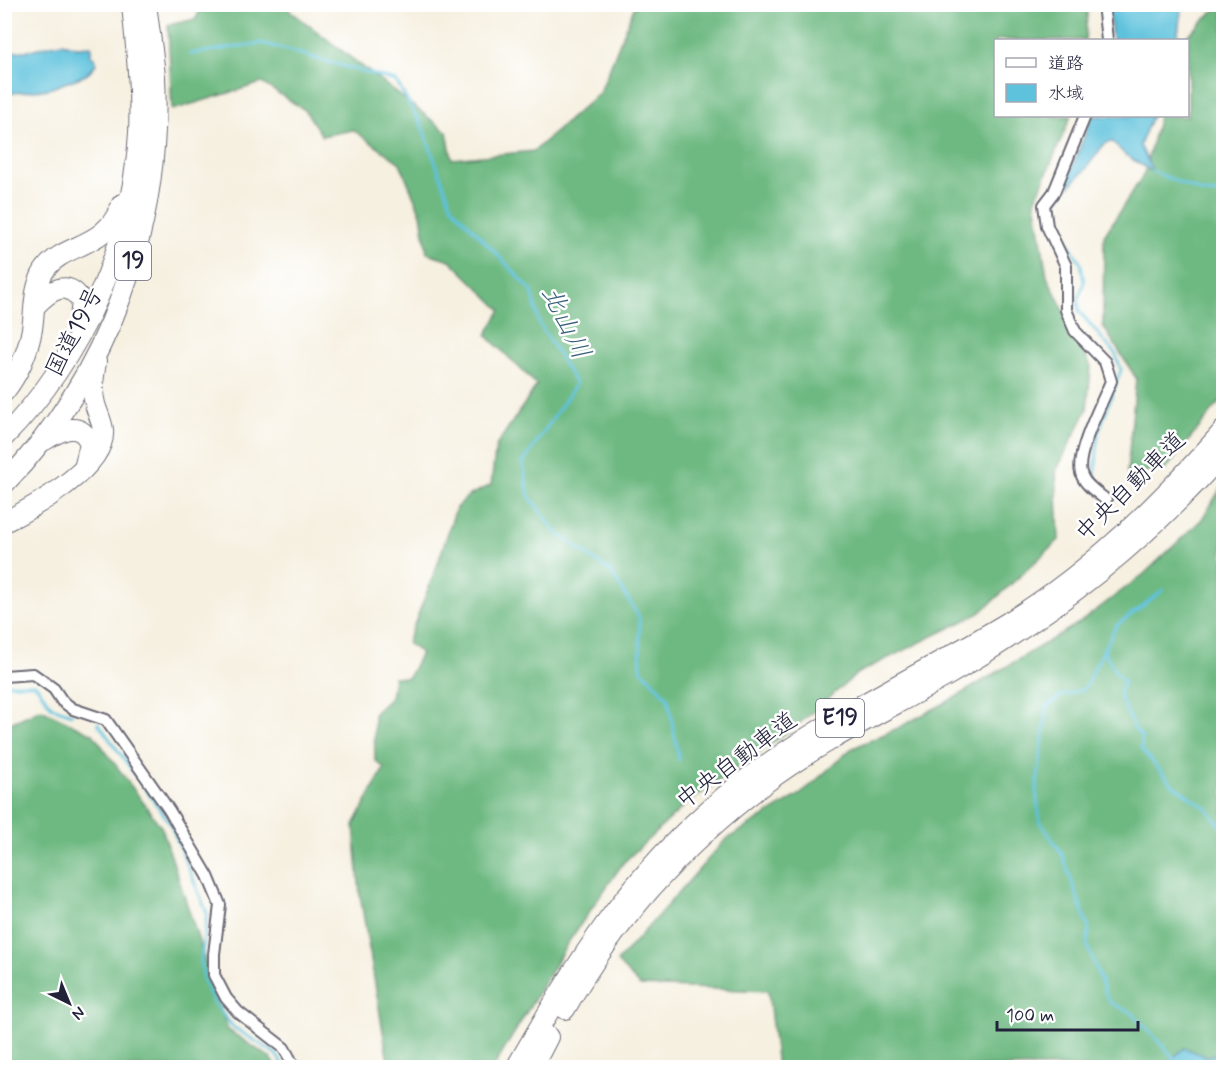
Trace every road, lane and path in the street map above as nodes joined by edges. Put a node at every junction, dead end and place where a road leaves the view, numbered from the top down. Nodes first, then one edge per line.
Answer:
1 (132, 4) edge
2 (146, 4) edge
3 (163, 4) edge
4 (1103, 4) edge
5 (148, 25) junction
6 (1107, 39) edge
7 (1085, 117) edge
8 (135, 168) junction
9 (34, 306) junction
10 (71, 350) junction
11 (97, 356) junction
12 (4, 392) edge
13 (1224, 430) edge
14 (4, 436) edge
15 (40, 444) junction
16 (1224, 452) edge
17 (84, 468) junction
18 (4, 484) edge
19 (1106, 500) dead end
20 (4, 522) edge
21 (4, 676) edge
22 (296, 1068) edge
23 (516, 1068) edge
24 (532, 1068) edge

1 - 8 highway, 国道19号 / 19
2 - 5 highway, 国道19号 / 19
3 - 5 highway
4 - 6 street
5 - 11 highway, 国道19号 / 19
7 - 19 street
8 - 9 highway
8 - 10 highway, 国道19号 / 19
9 - 10 highway
9 - 12 highway
10 - 14 highway, 国道19号 / 19
11 - 15 highway, 国道19号 / 19
11 - 17 highway
13 - 23 highway, 中央自動車道 / E19
15 - 17 highway
15 - 18 highway, 国道19号 / 19
16 - 24 highway, 中央自動車道 / E19
17 - 20 highway
21 - 22 street

